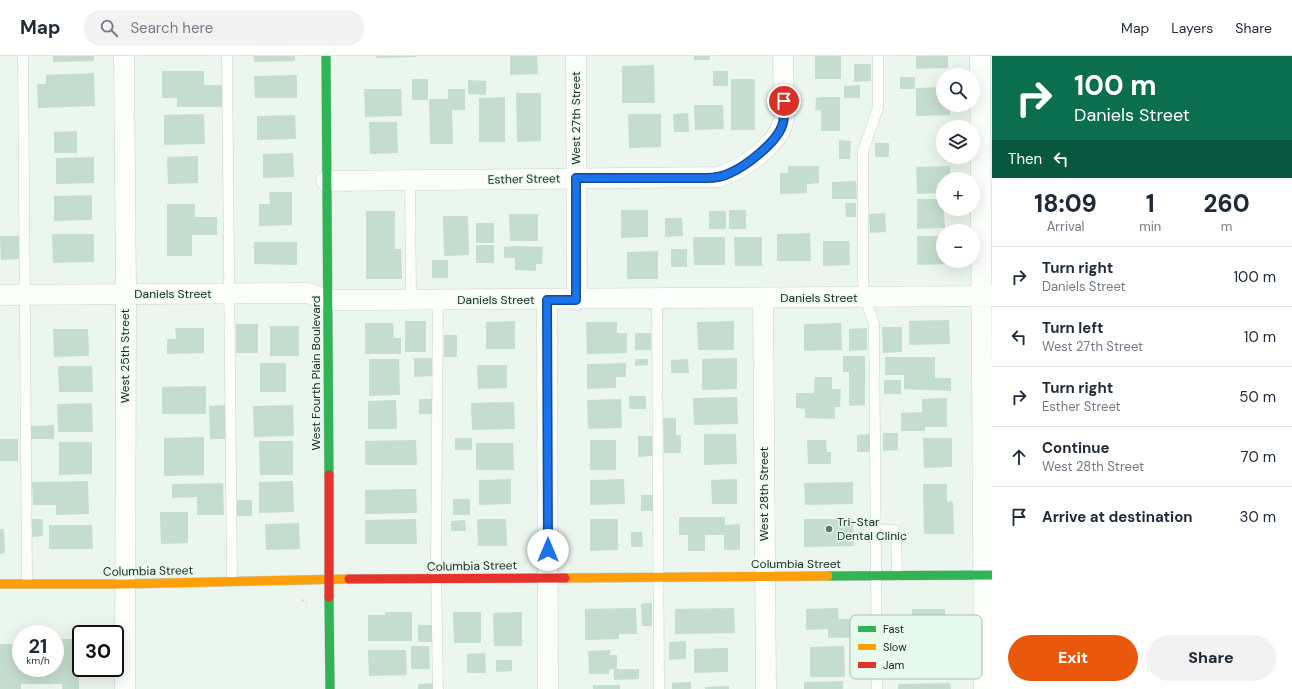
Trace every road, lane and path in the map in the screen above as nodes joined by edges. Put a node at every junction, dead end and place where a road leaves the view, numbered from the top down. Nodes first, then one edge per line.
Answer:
1 (23, 56) edge
2 (124, 56) edge
3 (227, 56) edge
4 (326, 56) edge
5 (576, 56) edge
6 (783, 56) edge
7 (878, 56) edge
8 (980, 56) edge
9 (576, 178) junction
10 (410, 180) junction
11 (326, 181) junction
12 (24, 294) junction
13 (126, 294) junction
14 (229, 294) junction
15 (0, 295) edge
16 (987, 296) edge
17 (763, 298) junction
18 (865, 298) junction
19 (657, 299) junction
20 (328, 300) junction
21 (411, 300) junction
22 (438, 300) junction
23 (547, 300) junction
24 (576, 300) junction
25 (875, 530) junction
26 (988, 575) edge
27 (765, 576) junction
28 (876, 576) junction
29 (897, 576) junction
30 (659, 577) junction
31 (548, 578) junction
32 (436, 579) junction
33 (329, 580) junction
34 (232, 581) junction
35 (27, 583) junction
36 (0, 584) edge
37 (124, 584) junction
38 (876, 615) edge
39 (877, 679) edge
40 (124, 689) edge
41 (330, 689) edge
42 (438, 689) edge
43 (548, 689) edge
44 (659, 689) edge
45 (766, 689) edge
46 (877, 689) edge
47 (984, 689) edge

1 - 12 lane
2 - 13 street, West 25th Street
3 - 14 lane
4 - 11 street, West Fourth Plain Boulevard
5 - 9 street, West 27th Street
6 - 9 street, Esther Street
7 - 18 lane
8 - 16 street
9 - 10 street, Esther Street
9 - 24 street, West 27th Street
10 - 11 street, Esther Street
10 - 21 lane
11 - 20 street, West Fourth Plain Boulevard
12 - 13 street, Daniels Street
12 - 15 street, Daniels Street
12 - 35 lane
13 - 14 street, Daniels Street
13 - 37 street, West 25th Street
14 - 20 street, Daniels Street
14 - 34 lane
16 - 18 street, Daniels Street
16 - 26 street
17 - 18 street, Daniels Street
17 - 19 street, Daniels Street
17 - 27 street, West 28th Street
18 - 25 lane
19 - 24 street, Daniels Street
19 - 30 lane
20 - 21 street, Daniels Street
20 - 33 street, West Fourth Plain Boulevard
21 - 22 street, Daniels Street
22 - 23 street, Daniels Street
22 - 32 lane
23 - 24 street, Daniels Street
23 - 31 street
25 - 28 lane
25 - 29 lane
26 - 29 street, Columbia Street
26 - 47 street
27 - 28 street, Columbia Street
27 - 30 street, Columbia Street
27 - 45 street, West 28th Street
28 - 29 street, Columbia Street
28 - 38 lane
30 - 31 street, Columbia Street
30 - 44 lane
31 - 32 street, Columbia Street
31 - 43 street
32 - 33 street, Columbia Street
32 - 42 lane
33 - 34 street, Columbia Street
33 - 41 street, West Fourth Plain Boulevard
34 - 37 street, Columbia Street
35 - 36 street, Columbia Street
35 - 37 street, Columbia Street
37 - 40 street, West 25th Street
39 - 46 lane

